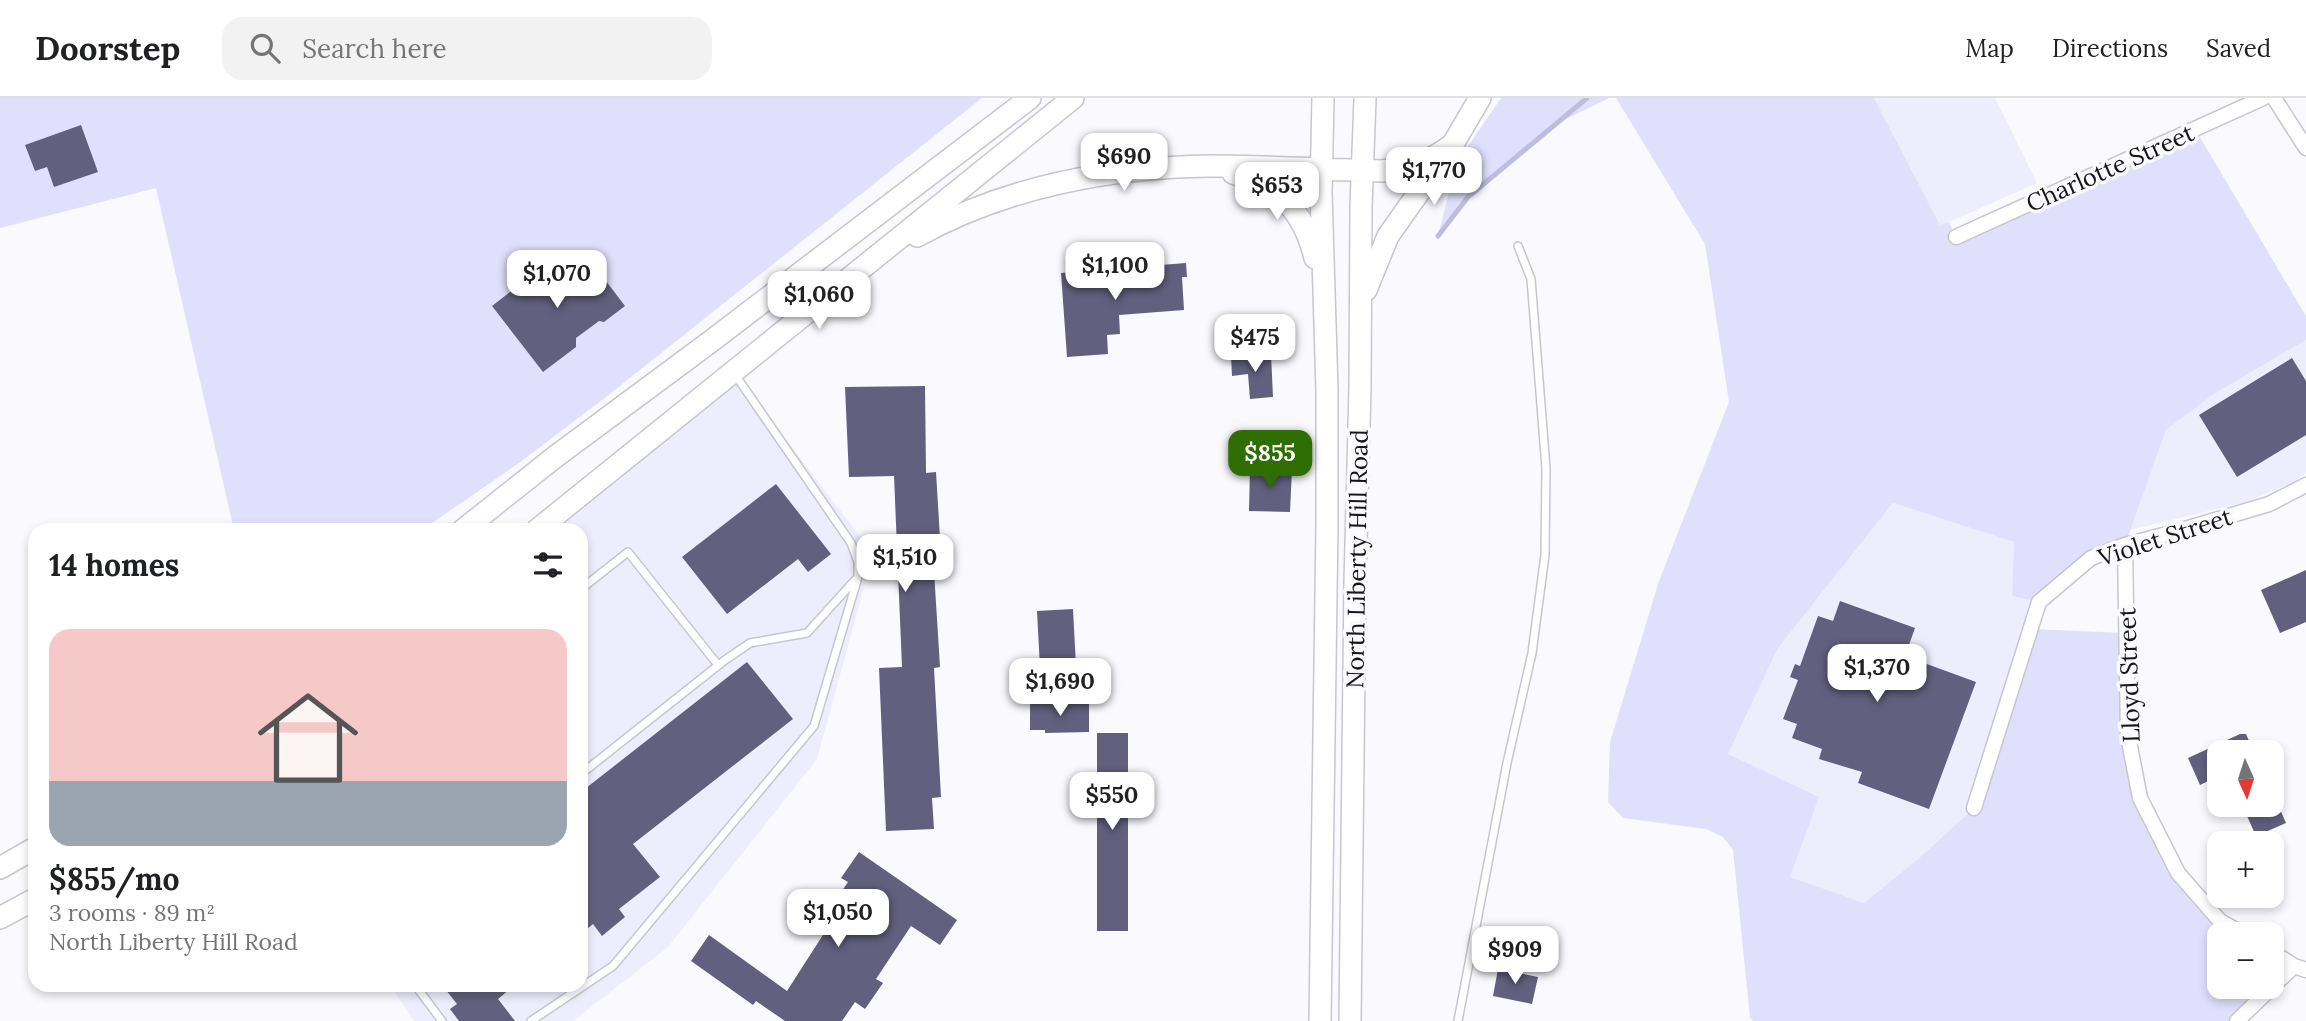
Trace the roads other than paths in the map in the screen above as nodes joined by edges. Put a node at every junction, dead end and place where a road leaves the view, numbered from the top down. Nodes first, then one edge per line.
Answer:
1 (1030, 98) edge
2 (1073, 98) edge
3 (1323, 98) edge
4 (1365, 98) edge
5 (1480, 98) edge
6 (2263, 98) edge
7 (2274, 98) edge
8 (2304, 141) edge
9 (1453, 144) junction
10 (1211, 166) junction
11 (1322, 170) junction
12 (1362, 171) junction
13 (1956, 237) dead end
14 (1518, 246) dead end
15 (872, 261) junction
16 (1323, 293) junction
17 (1361, 306) junction
18 (710, 342) junction
19 (734, 372) junction
20 (2306, 485) edge
21 (472, 523) edge
22 (546, 523) edge
23 (2125, 545) junction
24 (858, 577) junction
25 (588, 583) edge
26 (718, 665) junction
27 (588, 768) edge
28 (1974, 808) dead end
29 (28, 852) edge
30 (0, 868) edge
31 (28, 904) edge
32 (0, 918) edge
33 (2222, 922) edge
34 (2284, 959) edge
35 (2300, 968) edge
36 (588, 983) edge
37 (420, 992) edge
38 (574, 992) edge
39 (442, 1021) edge
40 (531, 1021) edge
41 (1320, 1021) edge
42 (1350, 1021) edge
43 (1458, 1021) edge
44 (2237, 1021) edge

1 - 18 main road
2 - 15 main road
3 - 11 main road, North Liberty Hill Road
4 - 12 main road, North Liberty Hill Road
5 - 9 main road
6 - 13 street, Charlotte Street
7 - 8 street
9 - 12 main road
9 - 17 main road
10 - 11 main road
10 - 15 main road
10 - 16 main road
11 - 12 main road
11 - 16 main road, North Liberty Hill Road
12 - 17 main road, North Liberty Hill Road
14 - 43 lane
15 - 19 main road
16 - 41 main road, North Liberty Hill Road
17 - 42 main road, North Liberty Hill Road
18 - 19 main road
18 - 21 main road
19 - 22 main road
19 - 24 lane
20 - 23 street, Violet Street
23 - 28 street, Violet Street
23 - 33 street, Lloyd Street
24 - 26 lane
24 - 36 lane
25 - 26 lane
26 - 27 lane
29 - 30 main road
31 - 32 main road
34 - 35 street
35 - 44 street
37 - 39 lane
38 - 40 lane

